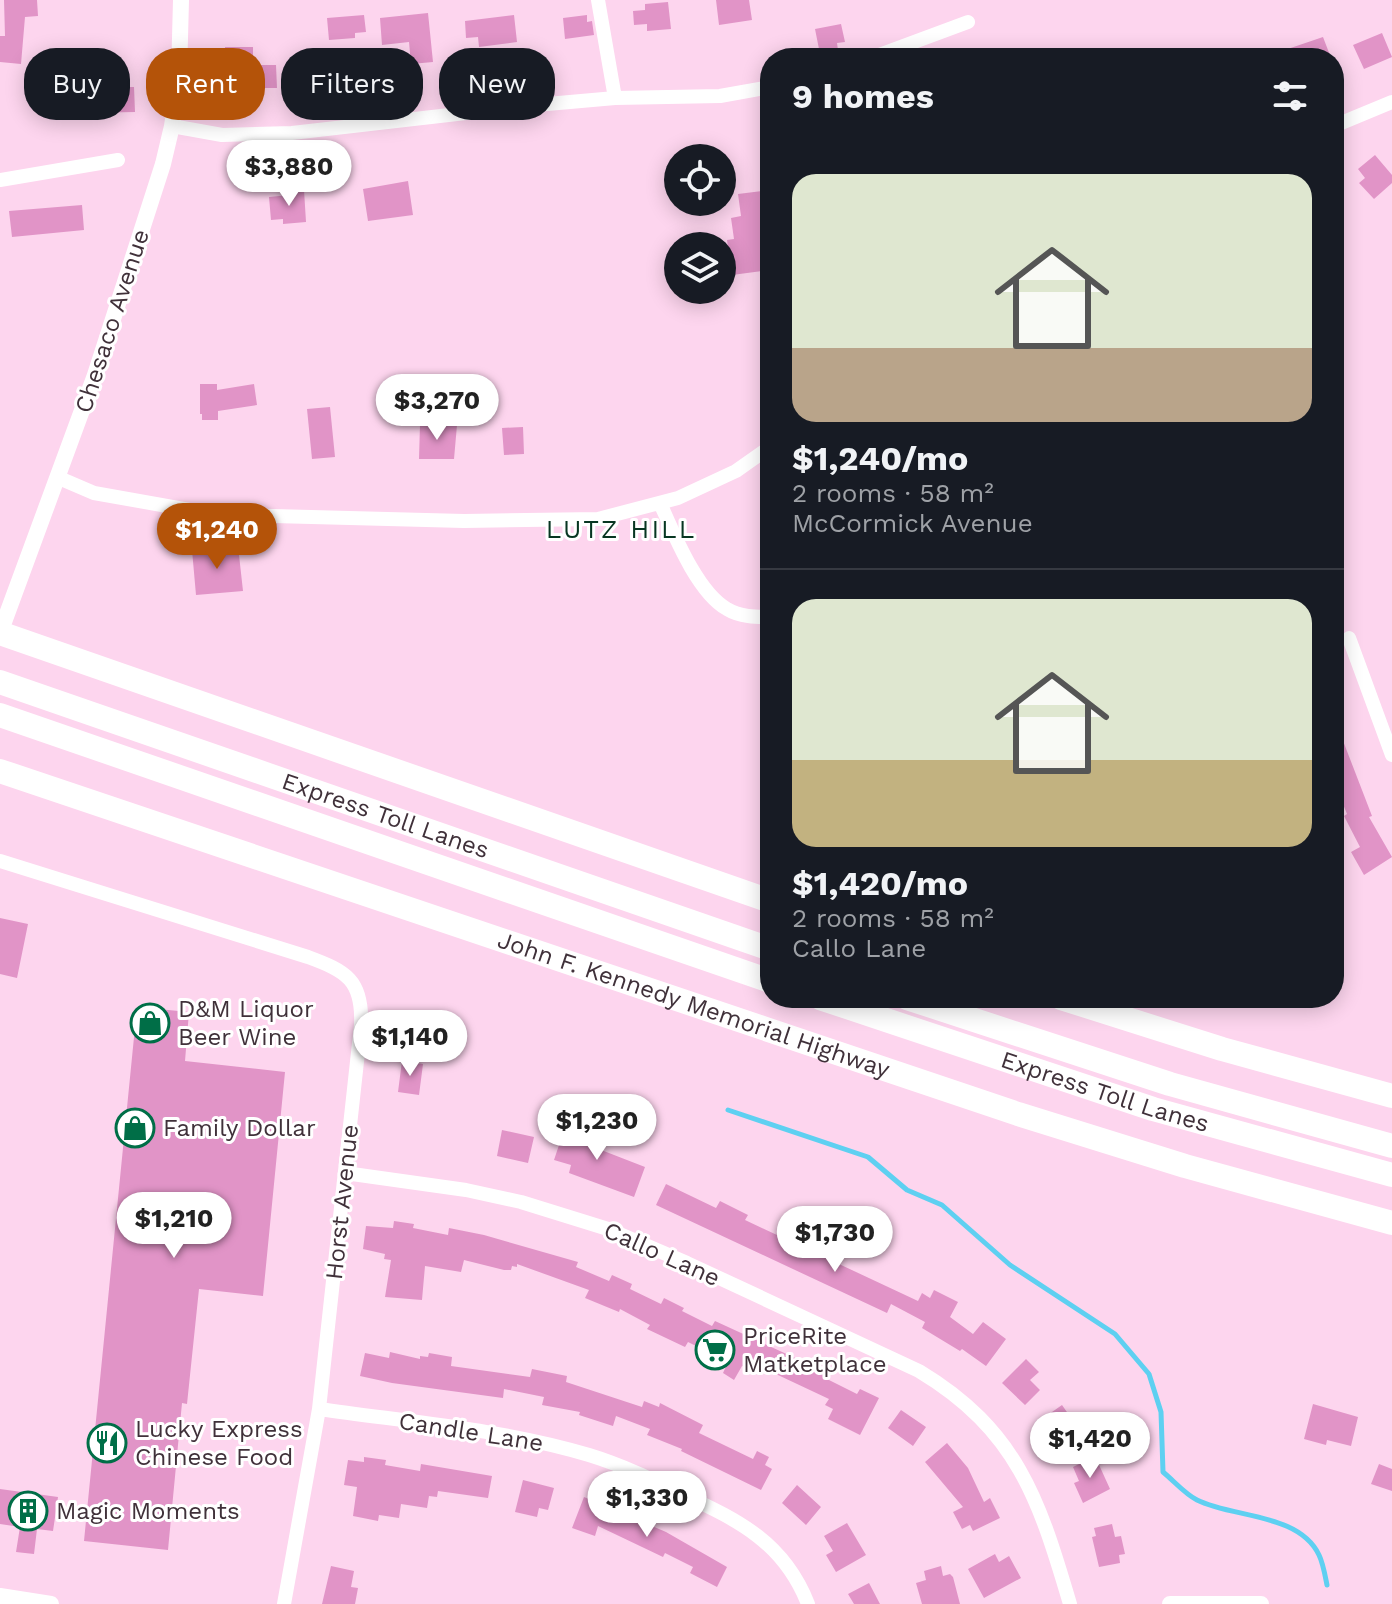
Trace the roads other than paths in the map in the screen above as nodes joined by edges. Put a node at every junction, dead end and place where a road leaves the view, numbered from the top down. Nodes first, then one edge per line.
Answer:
1 (181, 0) edge
2 (598, 0) edge
3 (968, 22) dead end
4 (898, 48) edge
5 (760, 89) edge
6 (615, 98) junction
7 (1392, 102) edge
8 (1344, 122) edge
9 (172, 126) junction
10 (118, 160) dead end
11 (0, 180) edge
12 (760, 454) edge
13 (59, 478) junction
14 (660, 503) junction
15 (760, 617) edge
16 (0, 633) edge
17 (1349, 638) dead end
18 (0, 682) edge
19 (0, 715) edge
20 (1392, 755) edge
21 (0, 771) edge
22 (0, 861) edge
23 (760, 898) edge
24 (760, 946) edge
25 (760, 978) edge
26 (850, 1008) edge
27 (938, 1008) edge
28 (1093, 1008) edge
29 (1392, 1096) edge
30 (1392, 1146) edge
31 (345, 1173) junction
32 (1392, 1175) edge
33 (1392, 1223) edge
34 (319, 1409) junction
35 (0, 1596) edge
36 (51, 1604) edge
37 (284, 1604) edge
38 (808, 1604) edge
39 (1070, 1604) edge
40 (1170, 1604) edge
41 (1261, 1604) edge

1 - 9 street, Chesaco Avenue
2 - 6 street
3 - 4 street
5 - 6 street
6 - 9 street
7 - 8 street
9 - 13 street, Chesaco Avenue
10 - 11 street
12 - 14 street
13 - 14 street
13 - 16 street, Chesaco Avenue
14 - 15 street
16 - 23 highway
17 - 20 street
18 - 24 highway, Express Toll Lanes
19 - 25 highway, Express Toll Lanes
21 - 33 highway, John F. Kennedy Memorial Highway
22 - 31 street, Horst Avenue
26 - 32 highway, Express Toll Lanes
27 - 30 highway, Express Toll Lanes
28 - 29 highway
31 - 34 street, Horst Avenue
31 - 39 street, Callo Lane
34 - 37 street, Horst Avenue
34 - 38 street, Candle Lane
35 - 36 street
40 - 41 street

